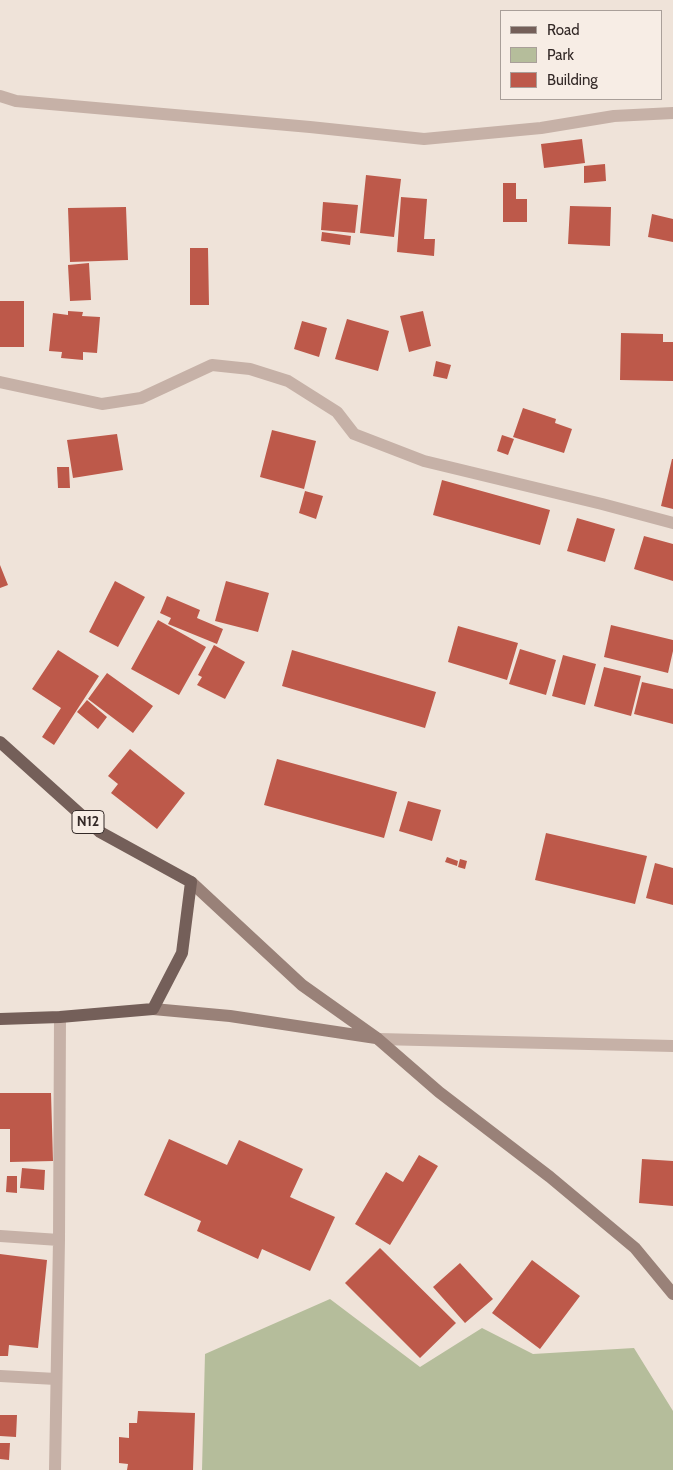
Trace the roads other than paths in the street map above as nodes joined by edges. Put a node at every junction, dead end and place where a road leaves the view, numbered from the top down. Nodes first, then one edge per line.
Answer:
1 (0, 96) edge
2 (673, 113) edge
3 (0, 382) edge
4 (673, 523) edge
5 (0, 742) edge
6 (191, 882) junction
7 (153, 1009) junction
8 (60, 1017) junction
9 (0, 1019) edge
10 (378, 1039) junction
11 (673, 1046) edge
12 (0, 1236) edge
13 (59, 1240) junction
14 (673, 1294) edge
15 (0, 1376) edge
16 (56, 1379) junction
17 (55, 1470) edge

1 - 2 street
3 - 4 street
5 - 6 main road, N12
6 - 7 main road
6 - 10 main road
7 - 8 main road
7 - 10 main road
8 - 9 main road
8 - 13 street
10 - 11 street
10 - 14 main road
12 - 13 street
13 - 16 street
15 - 16 street
16 - 17 street

